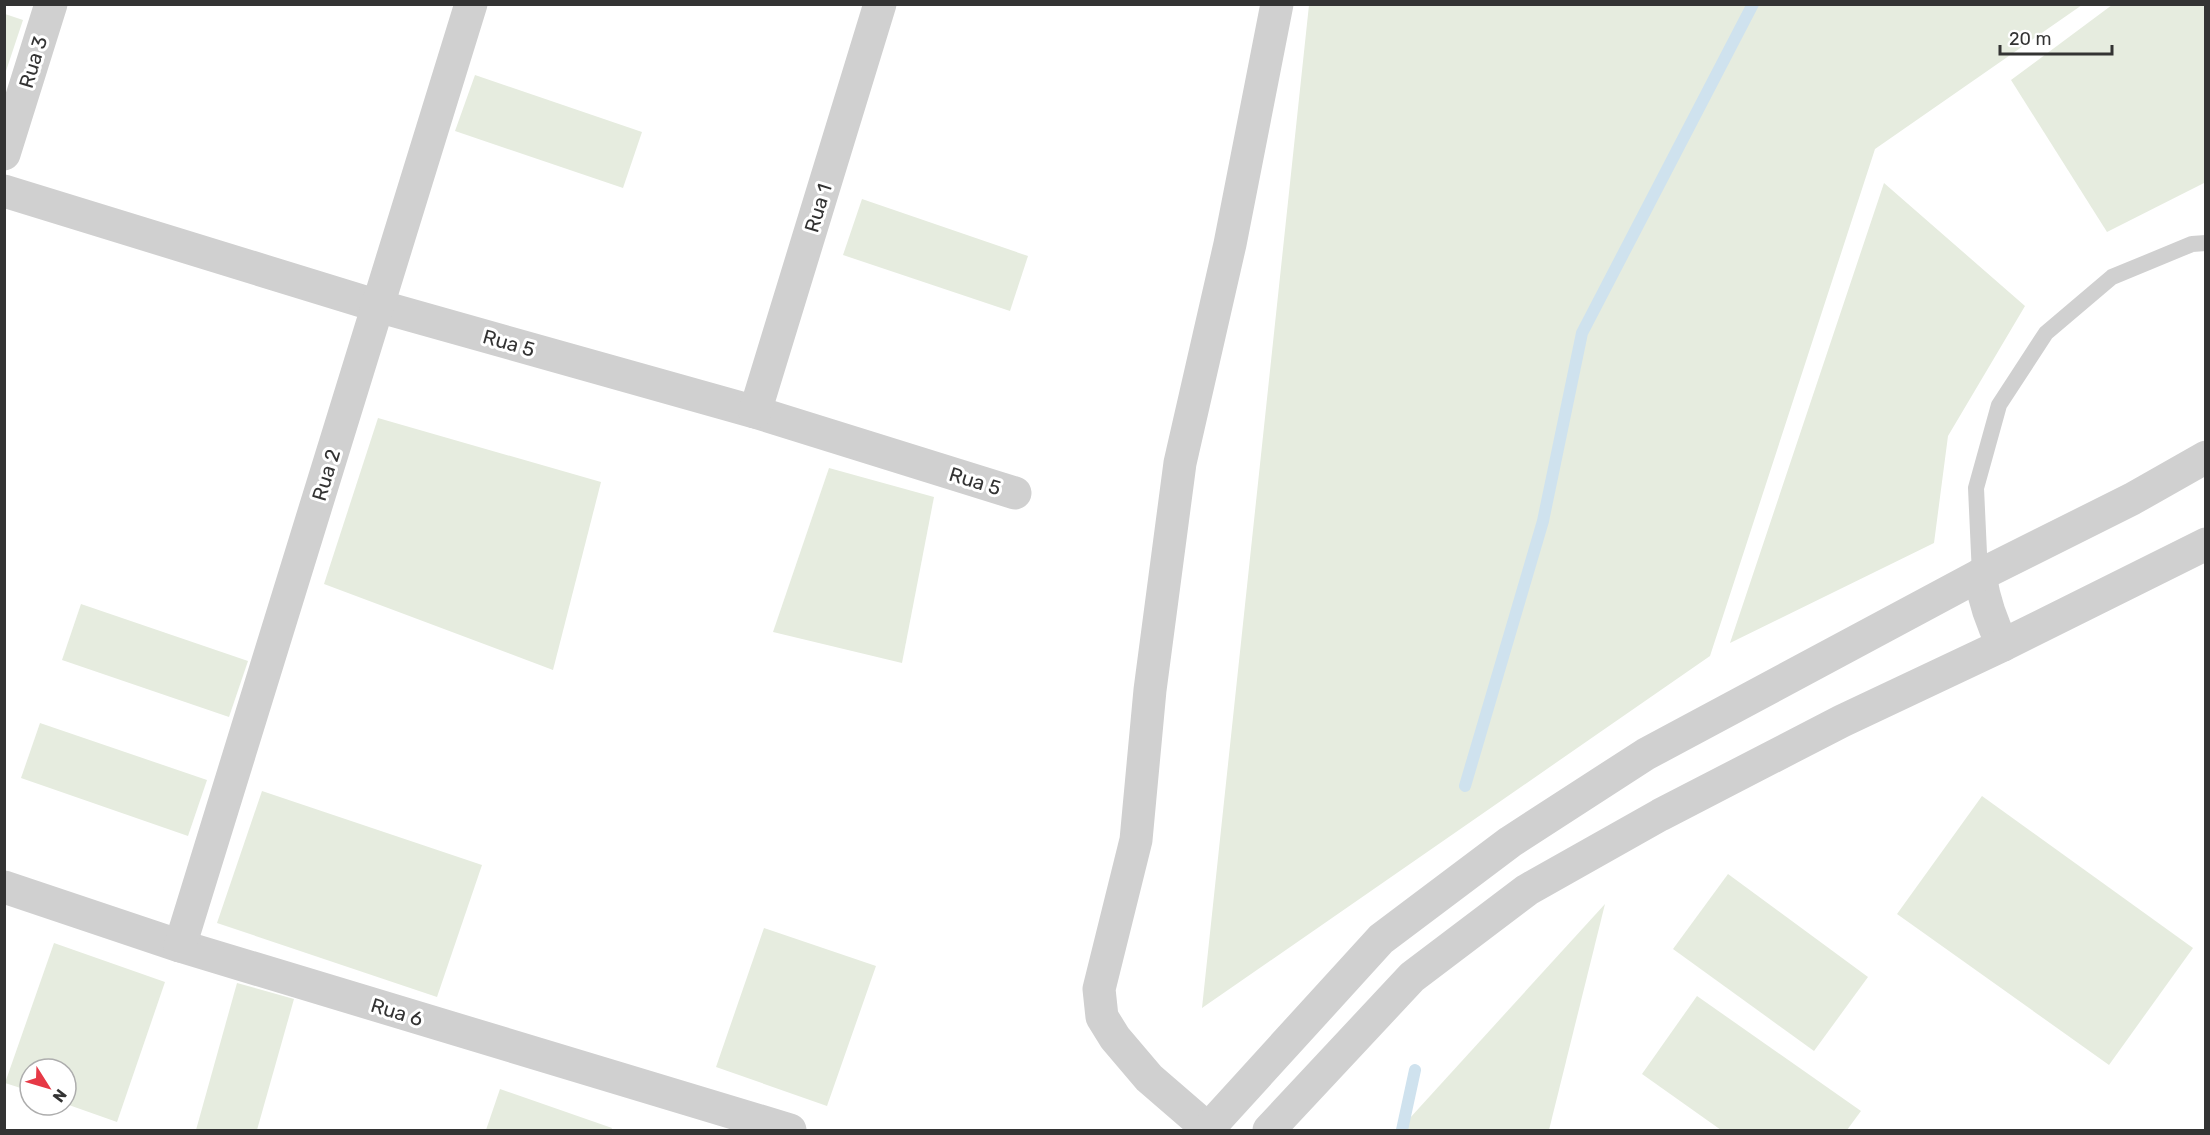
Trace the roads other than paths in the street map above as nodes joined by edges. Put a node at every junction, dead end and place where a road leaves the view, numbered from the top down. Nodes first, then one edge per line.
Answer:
1 (51, 4) edge
2 (471, 4) edge
3 (880, 4) edge
4 (1277, 4) edge
5 (4, 154) edge
6 (4, 191) edge
7 (2205, 243) edge
8 (378, 306) junction
9 (755, 412) junction
10 (2205, 457) edge
11 (1015, 493) dead end
12 (2205, 544) edge
13 (1980, 575) junction
14 (2003, 645) junction
15 (4, 887) edge
16 (1381, 939) junction
17 (180, 946) junction
18 (1412, 977) junction
19 (1208, 1130) edge
20 (790, 1131) edge
21 (1269, 1131) edge

1 - 5 street, Rua 3
2 - 8 street, Rua 2
3 - 9 street, Rua 1
4 - 19 street
6 - 8 street, Rua 5
7 - 13 lane
8 - 9 street, Rua 5
8 - 17 street, Rua 2
9 - 11 street, Rua 5
10 - 13 street
12 - 14 street
13 - 14 street
13 - 16 street
14 - 18 street
15 - 17 street, Rua 6
16 - 18 street
16 - 19 street
17 - 20 street, Rua 6
18 - 21 street

